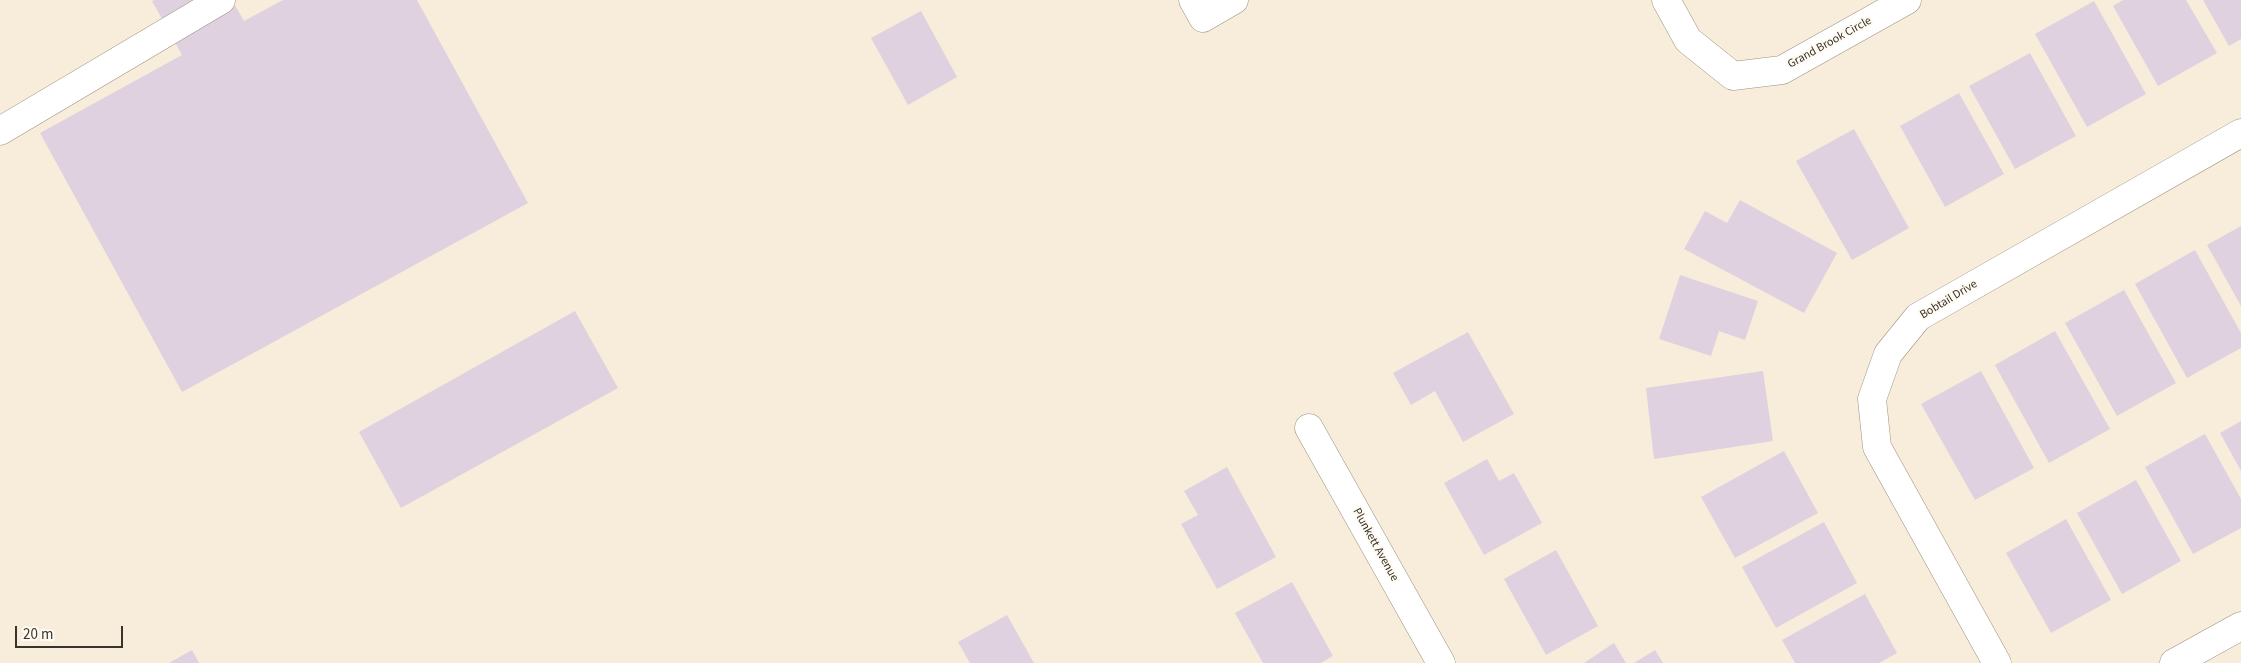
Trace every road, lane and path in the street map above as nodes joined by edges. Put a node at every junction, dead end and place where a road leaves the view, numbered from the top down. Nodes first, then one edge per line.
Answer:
1 (221, 0) edge
2 (1234, 0) edge
3 (1666, 0) edge
4 (1907, 0) edge
5 (1198, 9) edge
6 (0, 131) edge
7 (2241, 133) edge
8 (1309, 428) dead end
9 (2241, 626) edge
10 (1441, 663) edge
11 (1997, 663) edge
12 (2174, 663) edge

1 - 6 street
2 - 5 street
3 - 4 street, Grand Brook Circle
7 - 11 street, Bobtail Drive
8 - 10 street, Plunkett Avenue
9 - 12 street

